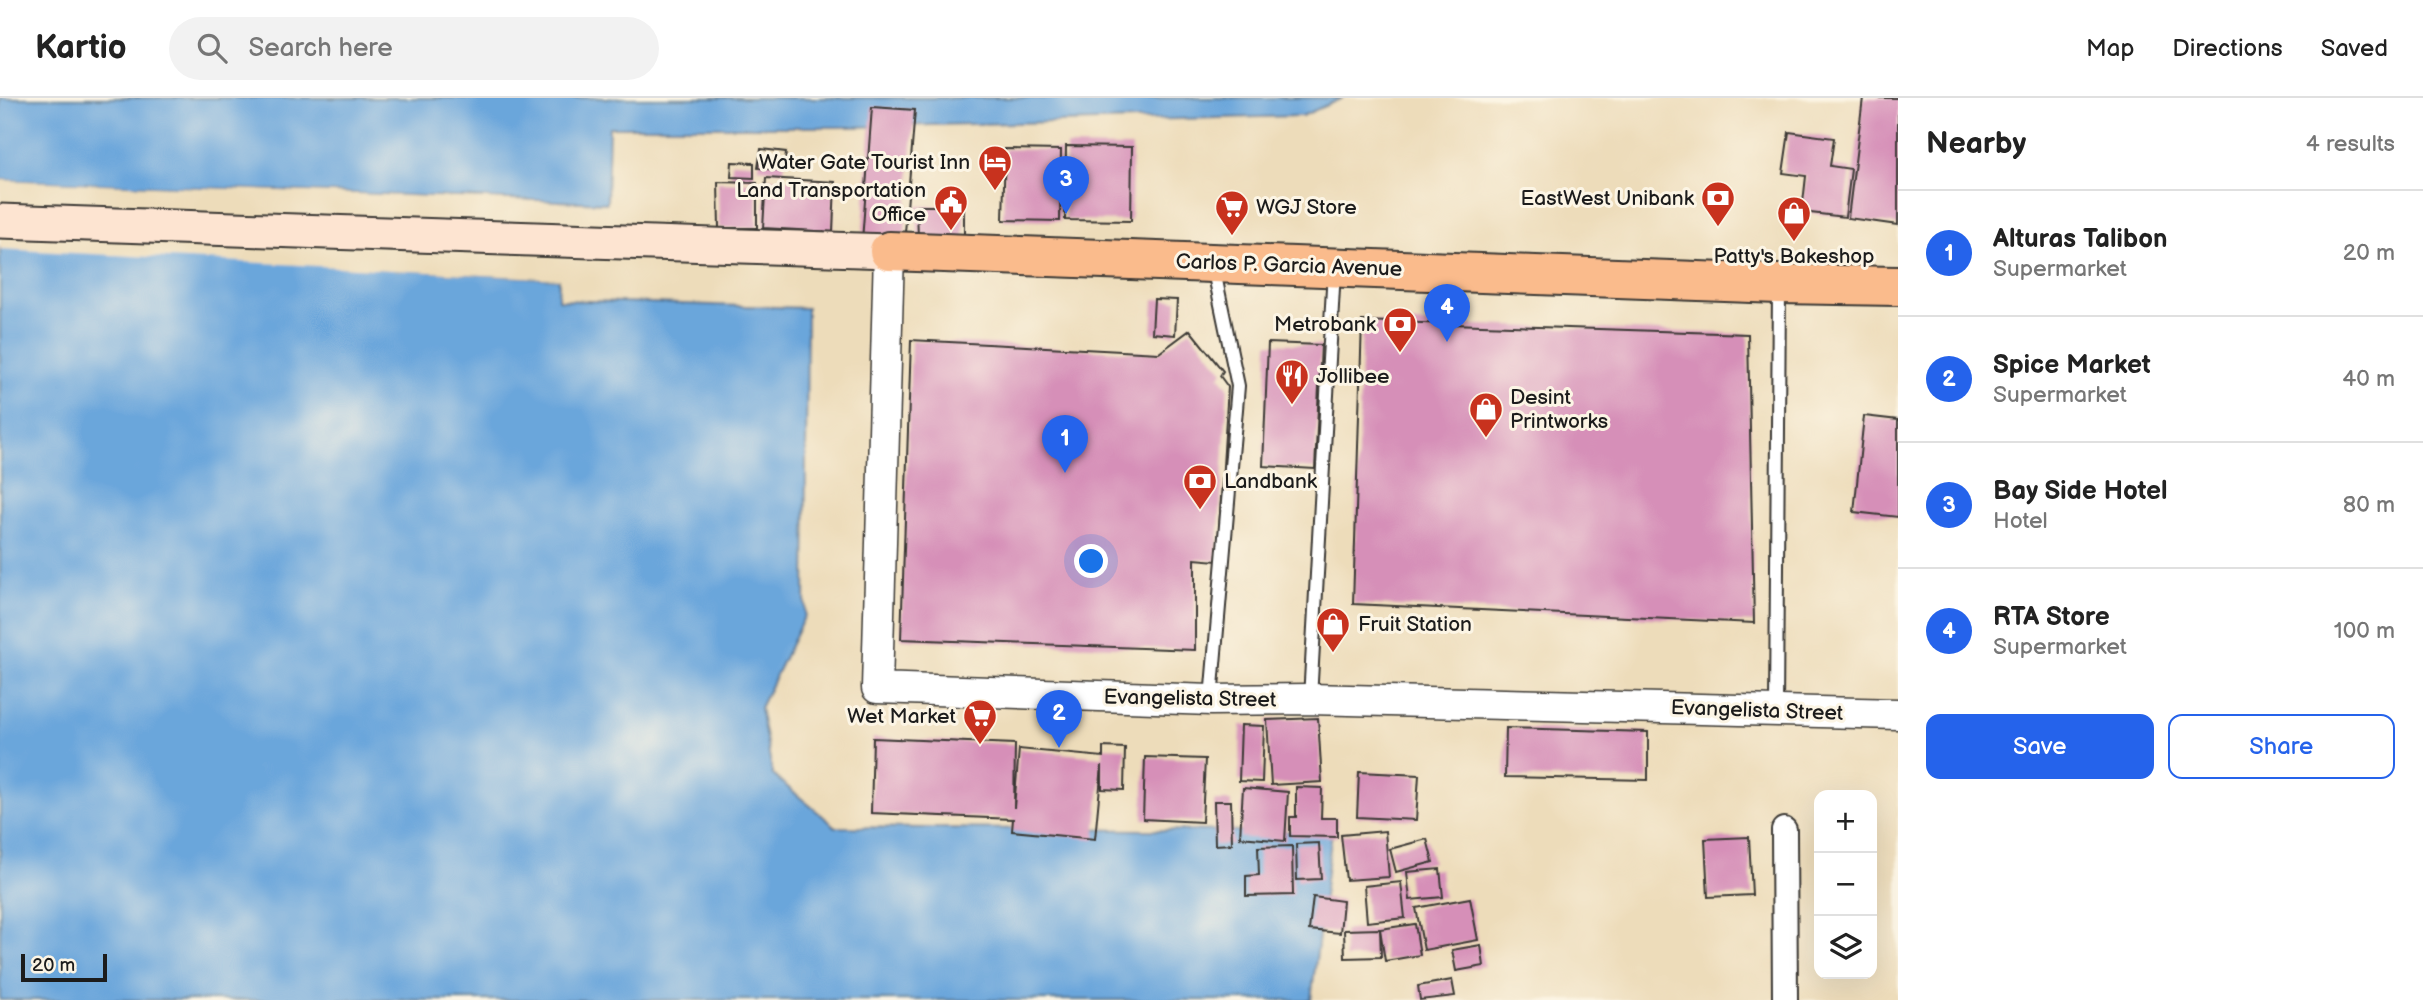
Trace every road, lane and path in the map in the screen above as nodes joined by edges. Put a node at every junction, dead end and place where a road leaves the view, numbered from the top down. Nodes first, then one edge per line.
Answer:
1 (0, 221) edge
2 (889, 251) junction
3 (1213, 262) junction
4 (1335, 266) junction
5 (1779, 284) junction
6 (1898, 286) edge
7 (1310, 699) junction
8 (1211, 701) junction
9 (1776, 710) junction
10 (1898, 714) edge
11 (1784, 830) dead end
12 (1784, 1000) edge

1 - 2 main road
2 - 3 main road, Carlos P. Garcia Avenue
2 - 8 street, Evangelista Street
3 - 4 main road, Carlos P. Garcia Avenue
3 - 8 lane
4 - 5 main road, Carlos P. Garcia Avenue
4 - 7 lane
5 - 6 main road, Carlos P. Garcia Avenue
5 - 9 lane
7 - 8 street, Evangelista Street
7 - 9 street, Evangelista Street
9 - 10 street, Evangelista Street
11 - 12 street

